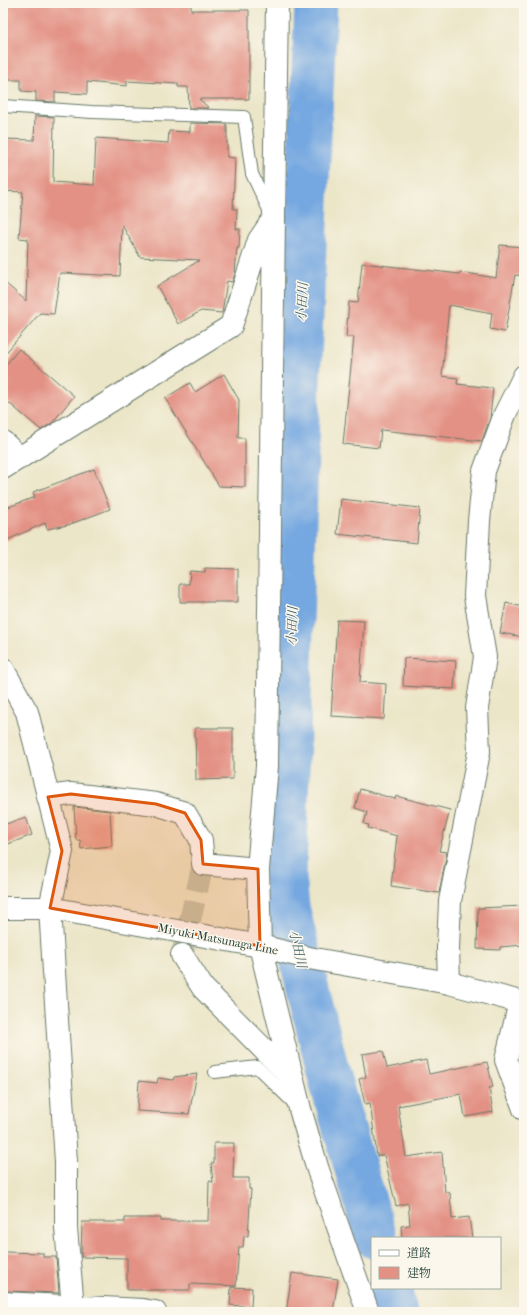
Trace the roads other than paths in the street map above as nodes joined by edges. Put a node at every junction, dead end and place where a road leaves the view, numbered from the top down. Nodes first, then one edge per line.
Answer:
1 (277, 3) edge
2 (3, 106) edge
3 (274, 218) junction
4 (524, 376) edge
5 (3, 442) edge
6 (12, 463) edge
7 (3, 669) edge
8 (48, 797) junction
9 (258, 869) junction
10 (3, 908) edge
11 (50, 908) junction
12 (267, 948) junction
13 (182, 955) dead end
14 (449, 983) junction
15 (522, 1003) edge
16 (215, 1072) dead end
17 (294, 1080) junction
18 (300, 1109) junction
19 (524, 1109) edge
20 (3, 1303) edge
21 (72, 1310) edge
22 (155, 1312) edge
23 (368, 1312) edge

1 - 3 street
2 - 3 lane
3 - 6 street
3 - 9 street
4 - 14 street
5 - 6 street
7 - 8 street
8 - 9 street
8 - 11 street
9 - 12 street
10 - 11 street, Miyuki Matsunaga Line
11 - 12 street, Miyuki Matsunaga Line
11 - 21 street
12 - 14 street, Miyuki Matsunaga Line
12 - 17 street
13 - 17 street
14 - 15 street, Miyuki Matsunaga Line
15 - 19 street
16 - 18 lane
17 - 18 street
18 - 23 street
20 - 21 street
21 - 22 street

